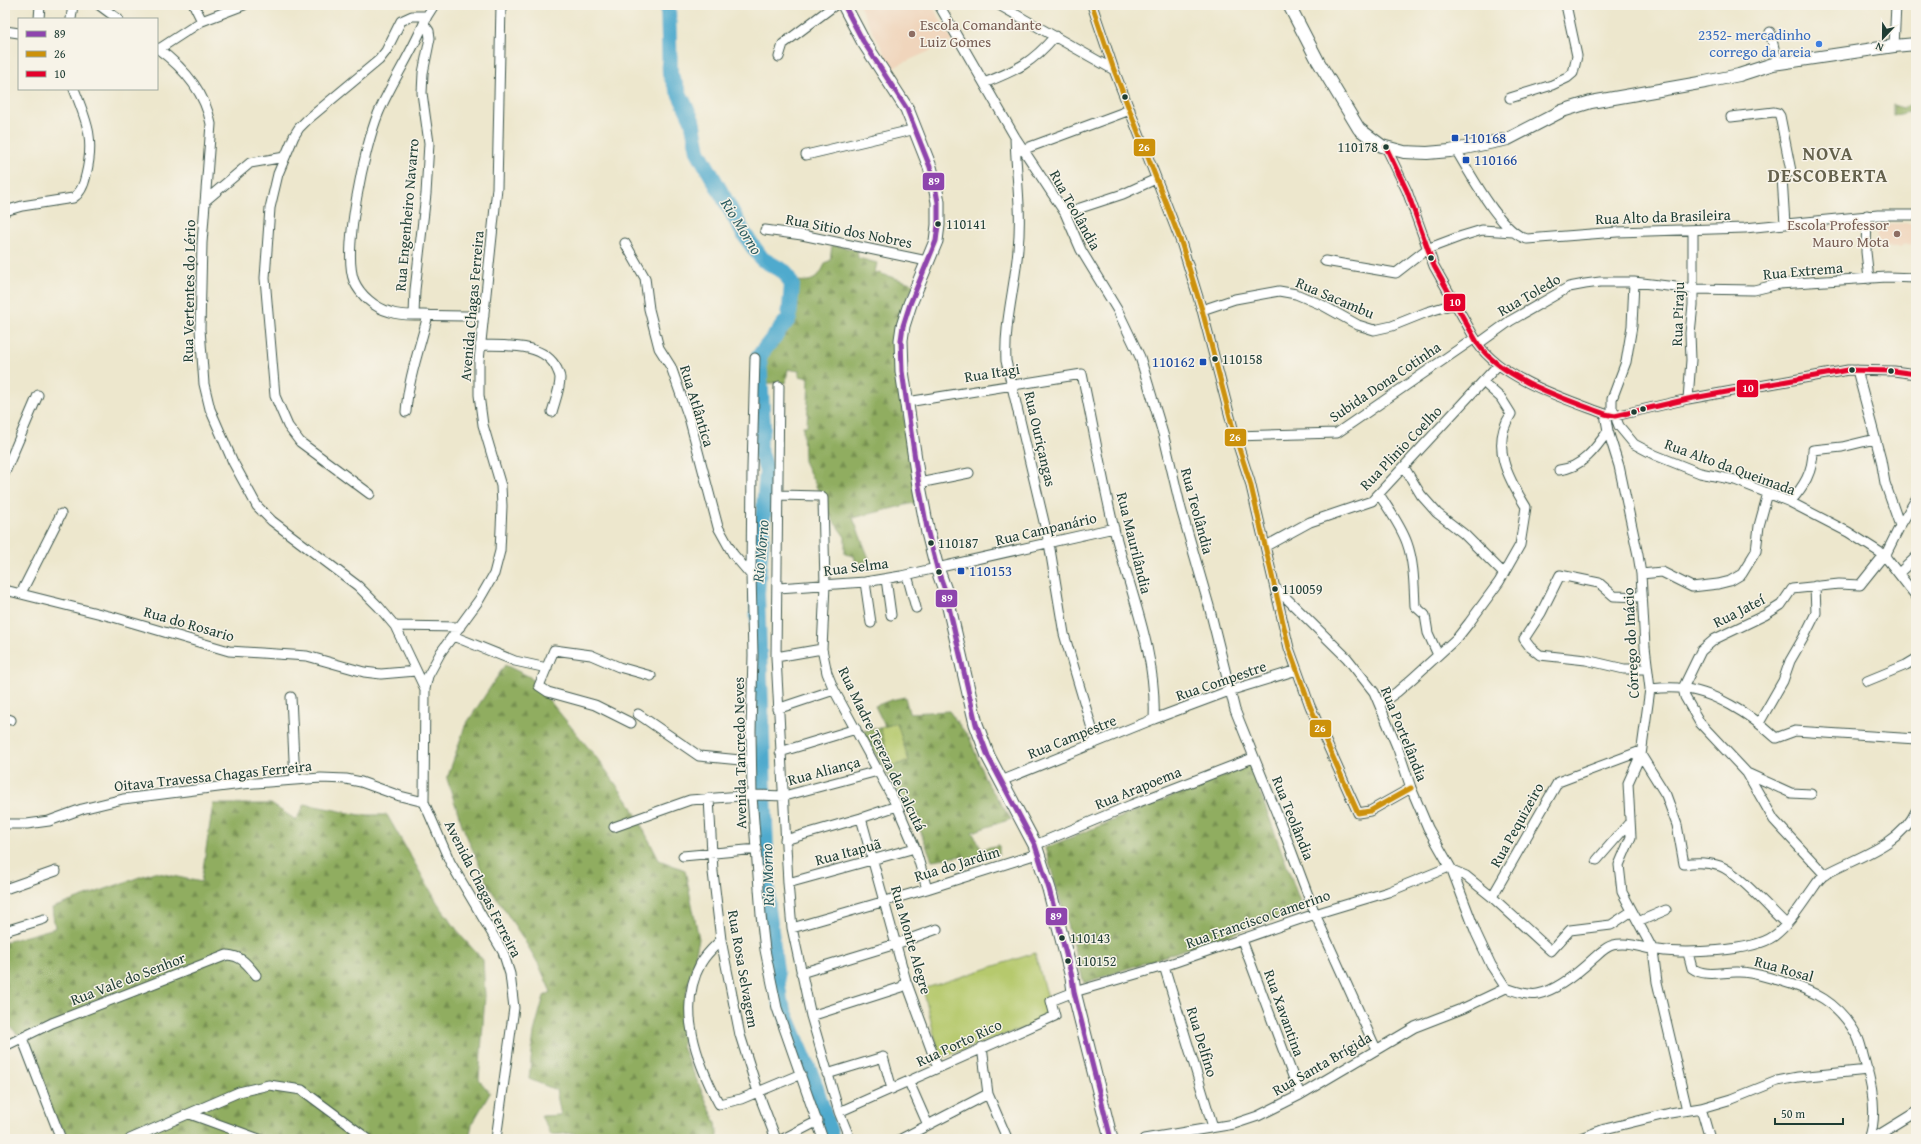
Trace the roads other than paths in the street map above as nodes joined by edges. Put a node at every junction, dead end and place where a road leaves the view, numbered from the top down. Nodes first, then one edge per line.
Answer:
1 (40, 5) edge
2 (73, 5) edge
3 (99, 5) edge
4 (194, 5) edge
5 (244, 5) edge
6 (434, 5) edge
7 (501, 5) edge
8 (835, 5) edge
9 (844, 5) edge
10 (939, 5) edge
11 (999, 5) edge
12 (1092, 5) edge
13 (1288, 5) edge
14 (1566, 5) edge
15 (1896, 5) edge
16 (1008, 8) edge
17 (38, 18) edge
18 (71, 18) edge
19 (117, 18) edge
20 (425, 20) junction
21 (202, 21) junction
22 (5, 31) edge
23 (1770, 32) dead end
24 (18, 33) edge
25 (1055, 36) junction
26 (1916, 44) edge
27 (1894, 46) junction
28 (158, 49) edge
29 (779, 57) dead end
30 (1778, 64) junction
31 (1114, 70) junction
32 (984, 83) junction
33 (74, 90) edge
34 (1510, 98) dead end
35 (1130, 110) junction
36 (1732, 118) dead end
37 (916, 129) junction
38 (1386, 147) junction
39 (1456, 150) junction
40 (1020, 151) junction
41 (806, 155) dead end
42 (285, 157) junction
43 (1156, 179) junction
44 (205, 201) junction
45 (5, 211) edge
46 (1064, 213) junction
47 (1867, 215) junction
48 (1916, 215) edge
49 (1785, 224) junction
50 (765, 230) dead end
51 (1693, 230) junction
52 (1513, 232) junction
53 (625, 243) dead end
54 (1427, 250) junction
55 (927, 261) junction
56 (1325, 261) dead end
57 (1916, 278) edge
58 (1869, 279) junction
59 (1634, 282) junction
60 (1693, 289) junction
61 (1454, 304) junction
62 (1202, 310) junction
63 (414, 315) junction
64 (428, 315) junction
65 (484, 316) junction
66 (1476, 341) junction
67 (480, 345) junction
68 (755, 358) dead end
69 (1498, 365) junction
70 (1857, 370) junction
71 (1082, 374) joint
72 (1916, 374) edge
73 (1483, 382) junction
74 (1013, 384) junction
75 (779, 386) dead end
76 (38, 395) dead end
77 (1688, 399) junction
78 (907, 402) junction
79 (406, 412) dead end
80 (552, 412) dead end
81 (1605, 414) junction
82 (1615, 416) junction
83 (1608, 431) junction
84 (1235, 436) junction
85 (1875, 439) junction
86 (1404, 467) junction
87 (1559, 470) dead end
88 (5, 472) edge
89 (969, 473) dead end
90 (919, 483) junction
91 (1768, 493) junction
92 (370, 494) dead end
93 (1379, 494) junction
94 (779, 495) junction
95 (1916, 499) edge
96 (1790, 502) junction
97 (62, 514) dead end
98 (1900, 526) junction
99 (1114, 528) junction
100 (1049, 543) junction
101 (1266, 546) junction
102 (1885, 556) junction
103 (1916, 557) edge
104 (937, 568) junction
105 (1899, 573) junction
106 (1503, 574) junction
107 (1641, 574) junction
108 (751, 575) junction
109 (907, 575) junction
110 (886, 579) junction
111 (866, 582) junction
112 (824, 585) junction
113 (1815, 586) junction
114 (778, 588) junction
115 (1276, 588) junction
116 (5, 590) edge
117 (20, 594) junction
118 (1916, 596) edge
119 (1642, 598) junction
120 (916, 608) dead end
121 (891, 615) dead end
122 (871, 623) dead end
123 (395, 626) junction
124 (460, 627) junction
125 (454, 636) junction
126 (822, 649) junction
127 (1438, 655) junction
128 (776, 657) junction
129 (1916, 659) edge
130 (547, 668) junction
131 (1647, 668) junction
132 (1297, 670) junction
133 (416, 671) junction
134 (651, 676) dead end
135 (1867, 681) dead end
136 (1683, 688) junction
137 (425, 689) junction
138 (1650, 689) junction
139 (834, 690) junction
140 (1229, 691) junction
141 (291, 697) dead end
142 (1380, 704) junction
143 (778, 709) junction
144 (638, 714) dead end
145 (1154, 718) junction
146 (631, 723) dead end
147 (1759, 723) junction
148 (856, 729) junction
149 (1916, 739) edge
150 (1096, 742) junction
151 (780, 752) junction
152 (1641, 752) junction
153 (1253, 758) junction
154 (751, 761) junction
155 (878, 772) junction
156 (1747, 773) junction
157 (295, 780) junction
158 (1001, 781) junction
159 (1411, 788) junction
160 (1811, 794) dead end
161 (753, 796) junction
162 (781, 796) junction
163 (709, 798) junction
164 (424, 802) junction
165 (897, 806) junction
166 (1916, 811) edge
167 (861, 818) junction
168 (1630, 822) junction
169 (5, 824) edge
170 (614, 827) dead end
171 (785, 840) junction
172 (915, 848) junction
173 (757, 849) junction
174 (1036, 850) junction
175 (712, 853) junction
176 (684, 856) dead end
177 (874, 860) junction
178 (1597, 860) dead end
179 (1450, 868) junction
180 (56, 871) dead end
181 (1825, 874) junction
182 (788, 883) junction
183 (5, 889) edge
184 (927, 889) junction
185 (1492, 897) junction
186 (885, 901) junction
187 (1666, 910) dead end
188 (1632, 911) junction
189 (1315, 914) junction
190 (44, 919) dead end
191 (1638, 922) junction
192 (1786, 924) junction
193 (792, 928) junction
194 (937, 929) dead end
195 (5, 931) edge
196 (721, 940) junction
197 (1242, 940) junction
198 (896, 944) junction
199 (1653, 950) junction
200 (1688, 953) junction
201 (1164, 966) junction
202 (800, 973) junction
203 (256, 975) dead end
204 (906, 981) junction
205 (1506, 988) junction
206 (1074, 992) junction
207 (811, 1016) junction
208 (22, 1038) junction
209 (5, 1046) edge
210 (982, 1047) junction
211 (1376, 1049) junction
212 (938, 1068) junction
213 (1868, 1070) junction
214 (801, 1074) junction
215 (827, 1074) junction
216 (909, 1082) junction
217 (892, 1089) junction
218 (758, 1092) junction
219 (988, 1094) junction
220 (1300, 1095) junction
221 (1701, 1108) junction
222 (1687, 1110) junction
223 (839, 1112) junction
224 (1916, 1112) edge
225 (190, 1114) junction
226 (818, 1121) junction
227 (928, 1125) junction
228 (1213, 1127) junction
229 (1007, 1138) dead end
230 (61, 1139) edge
231 (130, 1139) edge
232 (259, 1139) edge
233 (368, 1139) edge
234 (497, 1139) edge
235 (776, 1139) edge
236 (782, 1139) edge
237 (823, 1139) edge
238 (850, 1139) edge
239 (901, 1139) edge
240 (1111, 1139) edge
241 (1144, 1139) edge
242 (1578, 1139) edge
243 (1710, 1139) edge
244 (1870, 1139) edge

1 - 17 street
2 - 18 street
3 - 19 street
4 - 21 street
5 - 21 street
6 - 20 street
7 - 65 street, Avenida Chagas Ferreira
8 - 29 street
9 - 37 main road
10 - 32 street
11 - 16 street
12 - 31 street
13 - 38 street
14 - 34 street
15 - 27 street
16 - 25 street
20 - 42 street
20 - 63 street, Rua Engenheiro Navarro
20 - 63 street
21 - 28 street
22 - 24 street
23 - 30 street
25 - 31 street
25 - 32 street
26 - 27 street
27 - 30 street
28 - 44 street, Rua Vertentes do Lério
30 - 39 street
31 - 35 street
32 - 40 street, Rua Ouriçangas
33 - 45 street
35 - 40 street
35 - 43 street
36 - 49 street
37 - 41 street
37 - 55 main road
38 - 39 street
38 - 54 street
39 - 52 street, Rua Alto da Brasileira
40 - 46 street, Rua Teolândia
40 - 74 street, Rua Ouriçangas
42 - 44 street
42 - 92 street
43 - 46 street
43 - 62 street
44 - 123 street, Rua Vertentes do Lério
46 - 140 street, Rua Teolândia
47 - 48 street, Rua Alto da Brasileira
47 - 49 street, Rua Alto da Brasileira
47 - 58 street
49 - 51 street, Rua Alto da Brasileira
50 - 55 street, Rua Sitio dos Nobres
51 - 52 street, Rua Alto da Brasileira
51 - 60 street, Rua Piraju
52 - 54 street
53 - 108 street, Rua Atlântica
54 - 56 street
54 - 61 street
55 - 78 main road
57 - 58 street, Rua Extrema
58 - 60 street, Rua Extrema
59 - 60 street, Rua Toledo
59 - 66 street, Rua Toledo
59 - 82 street
60 - 77 street, Rua Piraju
61 - 62 street, Rua Sacambu
61 - 66 street
62 - 84 street
63 - 64 street
64 - 65 street
64 - 79 street
65 - 67 street, Avenida Chagas Ferreira
66 - 69 street
66 - 84 street, Subida Dona Cotinha
67 - 80 street
67 - 124 street, Avenida Chagas Ferreira
68 - 108 street, Avenida Tancredo Neves
69 - 73 street, Rua Plinio Coelho
69 - 81 street
70 - 72 street
70 - 77 street
70 - 85 street
71 - 74 street, Rua Itagi
71 - 99 street, Rua Maurilândia
73 - 86 street, Rua Plinio Coelho
73 - 106 street
74 - 78 street, Rua Itagi
74 - 100 street, Rua Ouriçangas
75 - 94 street
76 - 88 street
77 - 82 street
78 - 90 main road
81 - 82 street
81 - 83 street, Córrego do Inácio
82 - 91 street, Rua Alto da Queimada
83 - 87 street
83 - 107 street, Córrego do Inácio
84 - 101 street
85 - 96 street
85 - 98 street
86 - 93 street, Rua Plinio Coelho
86 - 106 street
89 - 90 street
90 - 104 main road
91 - 96 street, Rua Alto da Queimada
91 - 107 street
93 - 101 street, Rua Plinio Coelho
93 - 127 street
94 - 112 street, Rua Madre Tereza de Calcutá
94 - 114 street
95 - 98 street
96 - 102 street, Rua Alto da Queimada
97 - 117 street
98 - 102 street
99 - 100 street, Rua Campanário
99 - 145 street, Rua Maurilândia
100 - 104 street, Rua Campanário
100 - 150 street, Rua Ouriçangas
101 - 115 street
102 - 105 street, Rua Alto da Queimada
102 - 113 street, Rua Jateí
103 - 105 street
104 - 109 street, Rua Selma
104 - 158 main road
105 - 118 street, Rua Alto da Queimada
106 - 127 street
107 - 119 street, Córrego do Inácio
108 - 154 street, Avenida Tancredo Neves
109 - 110 street, Rua Selma
109 - 120 street
110 - 111 street, Rua Selma
110 - 121 street
111 - 112 street, Rua Selma
111 - 122 street
112 - 114 street, Rua Selma
112 - 126 street, Rua Madre Tereza de Calcutá
113 - 136 street, Rua Jateí
113 - 147 street
114 - 128 street
115 - 132 street
115 - 142 street, Rua Portelândia
116 - 117 street, Rua do Rosario
117 - 133 street, Rua do Rosario
119 - 131 street, Córrego do Inácio
119 - 131 street
123 - 124 street
123 - 133 street, Rua Vertentes do Lério
124 - 125 street, Avenida Chagas Ferreira
125 - 130 street
125 - 137 street, Avenida Chagas Ferreira
126 - 128 street
126 - 139 street, Rua Madre Tereza de Calcutá
127 - 142 street
128 - 143 street
129 - 135 street
130 - 134 street
130 - 146 street
131 - 138 street, Córrego do Inácio
132 - 140 street, Rua Compestre
132 - 159 street
133 - 137 street, Rua Vertentes do Lério
136 - 138 street
136 - 147 street
136 - 156 street
137 - 164 street, Avenida Chagas Ferreira
138 - 152 street, Córrego do Inácio
139 - 143 street
139 - 148 street, Rua Madre Tereza de Calcutá
140 - 145 street, Rua Compestre
140 - 153 street, Rua Teolândia
141 - 157 street
142 - 159 street, Rua Portelândia
143 - 151 street
144 - 154 street
145 - 150 street, Rua Campestre
147 - 149 street
148 - 151 street
148 - 155 street, Rua Madre Tereza de Calcutá
150 - 158 street, Rua Campestre
151 - 162 street
152 - 168 street, Córrego do Inácio
152 - 185 street, Rua Pequizeiro
152 - 192 street
153 - 174 street, Rua Arapoema
153 - 189 street, Rua Teolândia
154 - 161 street, Avenida Tancredo Neves
155 - 162 street, Rua Aliança
155 - 165 street, Rua Madre Tereza de Calcutá
156 - 160 street
156 - 181 street
157 - 164 street, Oitava Travessa Chagas Ferreira
157 - 169 street, Oitava Travessa Chagas Ferreira
158 - 174 main road
159 - 179 street, Rua Portelândia
161 - 162 street, Rua Aliança
161 - 163 street, Rua Aliança
161 - 173 street, Avenida Tancredo Neves
162 - 171 street
163 - 170 street, Rua Aliança
163 - 175 street, Rua Rosa Selvagem
164 - 234 street, Avenida Chagas Ferreira
165 - 167 street
165 - 172 street, Rua Madre Tereza de Calcutá
166 - 181 street
167 - 171 street
167 - 177 street, Rua Monte Alegre
168 - 178 street
168 - 188 street, Córrego do Inácio
171 - 182 street
172 - 177 street, Rua Itapuã
172 - 184 street, Rua Madre Tereza de Calcutá
173 - 175 street
173 - 214 street, Avenida Tancredo Neves
174 - 184 street, Rua do Jardim
174 - 206 main road
175 - 176 street
175 - 196 street, Rua Rosa Selvagem
177 - 182 street, Rua Itapuã
177 - 186 street, Rua Monte Alegre
179 - 185 street
179 - 189 street, Rua Francisco Camerino
179 - 205 street, Rua Portelândia
180 - 183 street
181 - 192 street
182 - 193 street
184 - 186 street, Rua do Jardim
185 - 188 street
186 - 193 street, Rua do Jardim
186 - 198 street, Rua Monte Alegre
187 - 191 street
188 - 191 street, Córrego do Inácio
189 - 197 street, Rua Francisco Camerino
189 - 211 street, Rua Teolândia
190 - 195 street
191 - 199 street, Córrego do Inácio
192 - 200 street
193 - 202 street
194 - 198 street
196 - 218 street, Rua Rosa Selvagem
196 - 218 street
197 - 201 street, Rua Francisco Camerino
197 - 220 street, Rua Xavantina
198 - 202 street
198 - 204 street, Rua Monte Alegre
199 - 200 street
199 - 205 street
199 - 222 street
200 - 213 street, Rua Rosal
201 - 206 street, Rua Francisco Camerino
201 - 228 street, Rua Delfino
202 - 207 street
203 - 208 street, Rua Vale do Senhor
204 - 207 street
204 - 212 street, Rua Monte Alegre
205 - 211 street, Rua Santa Brígida
206 - 210 street, Rua Porto Rico
206 - 240 main road
207 - 215 street
208 - 209 street, Rua Vale do Senhor
208 - 230 street
210 - 212 street, Rua Porto Rico
210 - 219 street
211 - 220 street, Rua Santa Brígida
212 - 216 street, Rua Porto Rico
213 - 221 street
213 - 244 street, Rua Rosal
214 - 218 street
214 - 226 street, Avenida Tancredo Neves
215 - 217 street
215 - 223 street
216 - 217 street, Rua Porto Rico
216 - 227 street
217 - 223 street, Rua Porto Rico
218 - 235 street, Rua Rosa Selvagem
219 - 227 street
219 - 229 street
220 - 228 street, Rua Santa Brígida
221 - 222 street
221 - 243 street
222 - 242 street
223 - 238 street
224 - 244 street
225 - 231 street
225 - 232 street
225 - 233 street
226 - 236 street
226 - 237 street, Avenida Tancredo Neves
227 - 239 street
228 - 241 street, Rua Santa Brígida

